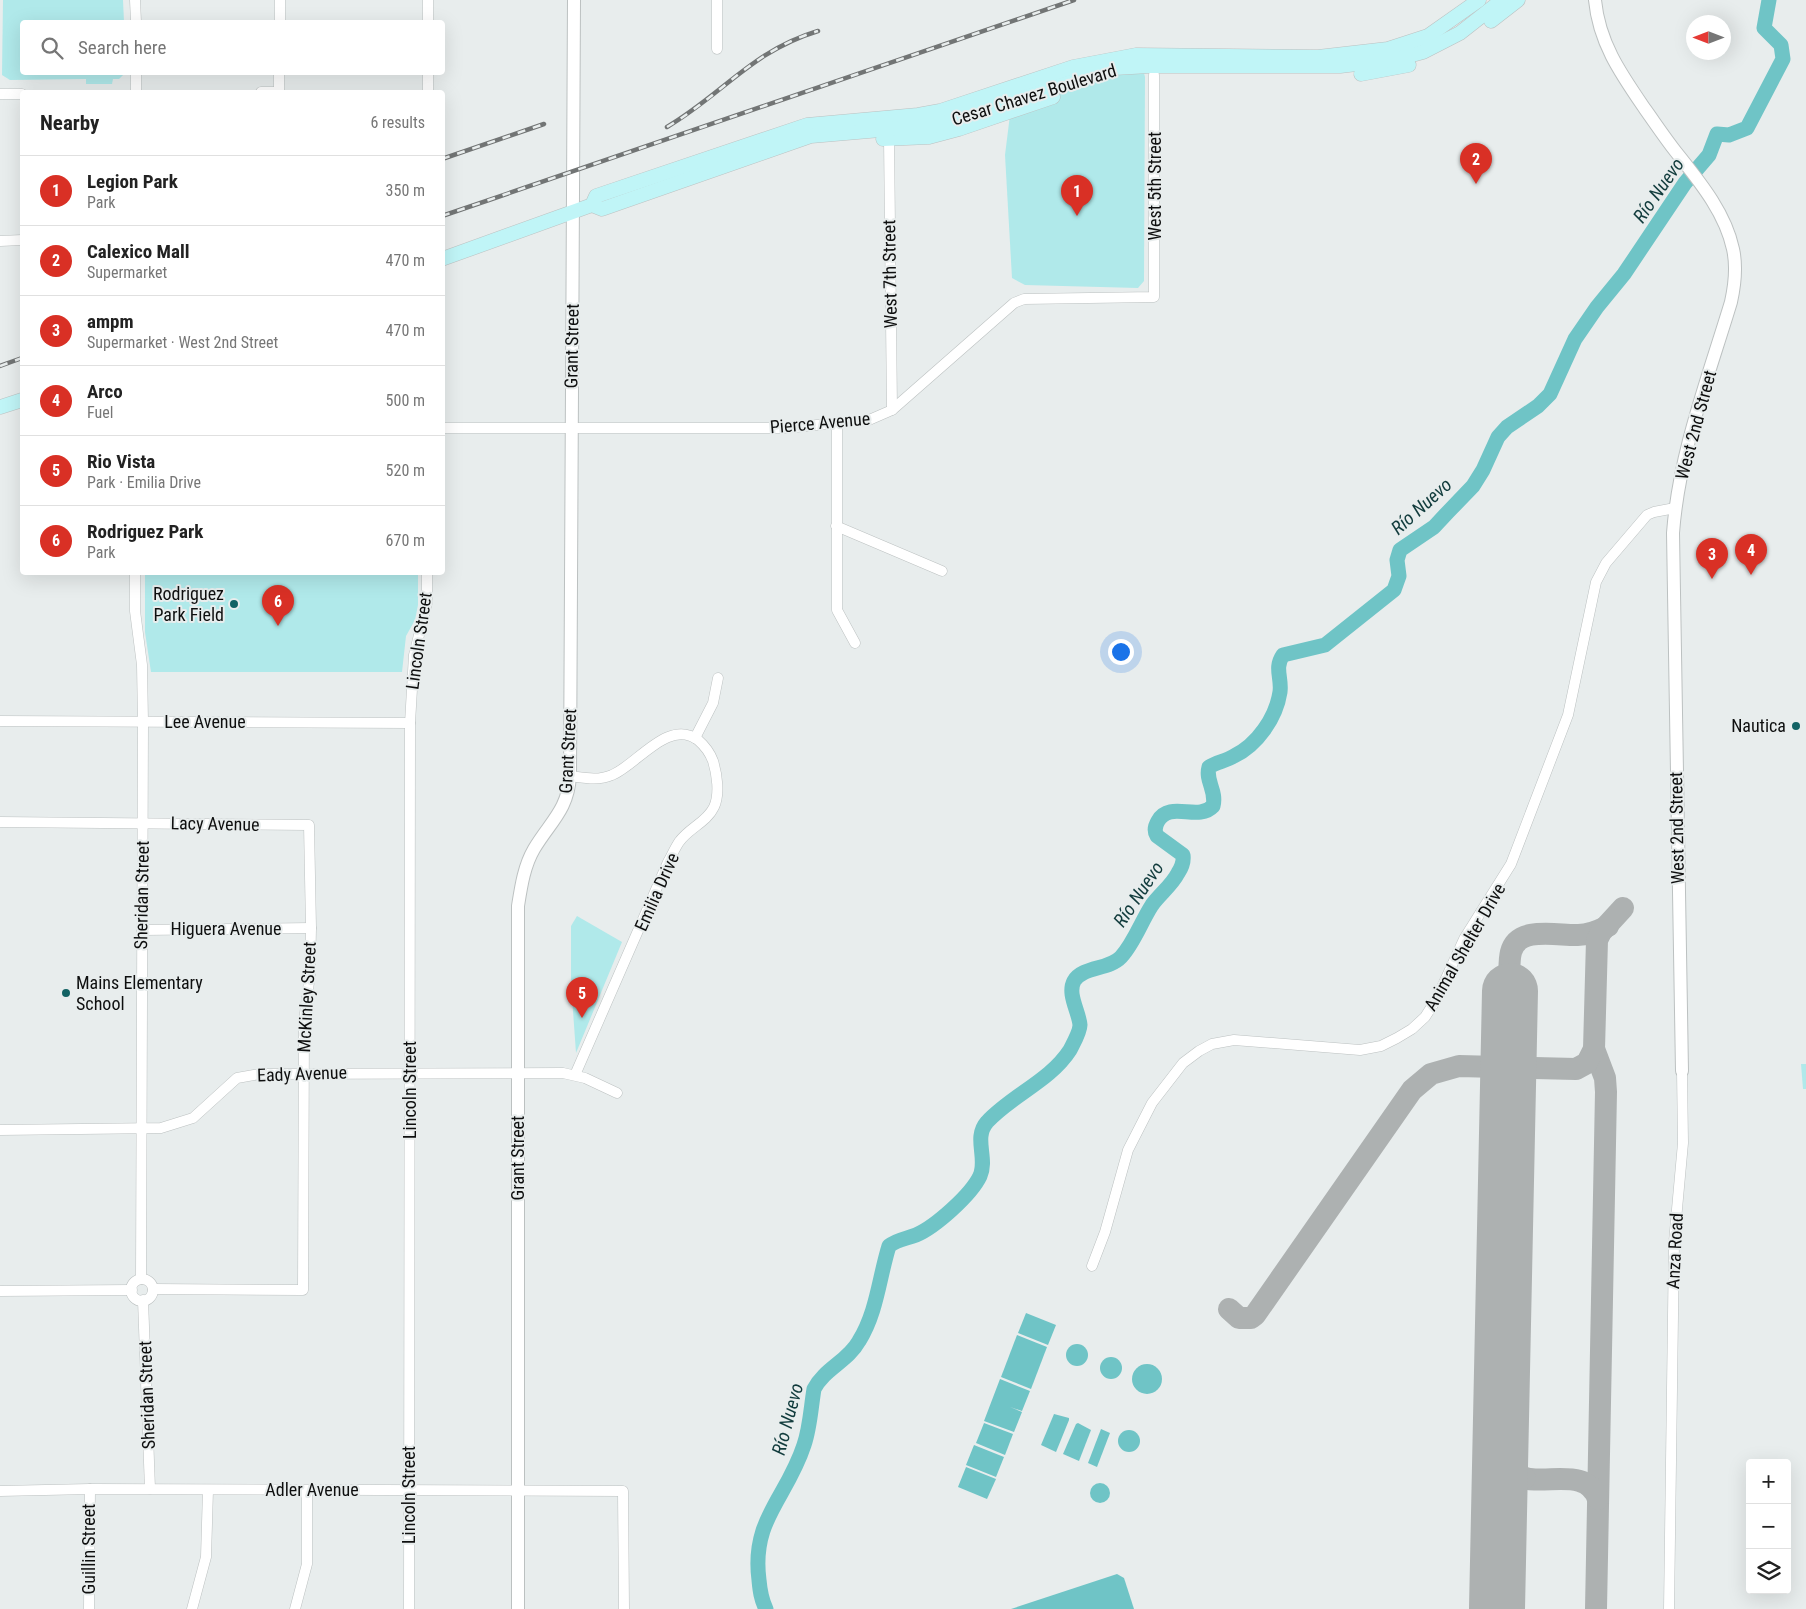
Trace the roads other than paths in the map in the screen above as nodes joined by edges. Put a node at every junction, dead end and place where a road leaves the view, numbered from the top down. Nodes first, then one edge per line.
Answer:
1 (136, 0) edge
2 (280, 0) edge
3 (428, 0) edge
4 (574, 0) edge
5 (717, 0) edge
6 (1479, 0) edge
7 (1502, 0) edge
8 (1518, 0) edge
9 (1596, 0) edge
10 (136, 20) edge
11 (280, 20) edge
12 (428, 20) edge
13 (717, 49) dead end
14 (136, 75) edge
15 (279, 75) edge
16 (428, 75) edge
17 (1154, 75) junction
18 (136, 90) edge
19 (279, 90) edge
20 (428, 90) edge
21 (0, 94) edge
22 (20, 94) edge
23 (888, 138) junction
24 (668, 186) junction
25 (592, 205) junction
26 (574, 213) junction
27 (0, 240) edge
28 (20, 240) edge
29 (445, 258) edge
30 (1154, 297) joint
31 (20, 401) edge
32 (0, 407) edge
33 (892, 410) junction
34 (837, 424) junction
35 (572, 427) junction
36 (445, 428) edge
37 (1675, 508) junction
38 (836, 526) junction
39 (942, 571) dead end
40 (135, 575) edge
41 (427, 575) edge
42 (855, 643) dead end
43 (718, 678) dead end
44 (0, 721) edge
45 (143, 722) junction
46 (410, 723) junction
47 (695, 738) junction
48 (570, 776) junction
49 (0, 822) edge
50 (143, 823) junction
51 (309, 825) joint
52 (1678, 894) joint
53 (311, 928) junction
54 (142, 930) junction
55 (1682, 1071) joint
56 (304, 1072) junction
57 (410, 1072) junction
58 (518, 1072) junction
59 (575, 1075) junction
60 (617, 1093) dead end
61 (140, 1128) junction
62 (0, 1130) edge
63 (1092, 1266) dead end
64 (141, 1279) junction
65 (153, 1289) junction
66 (0, 1290) edge
67 (132, 1290) junction
68 (143, 1300) junction
69 (90, 1489) junction
70 (150, 1489) junction
71 (208, 1490) junction
72 (409, 1490) junction
73 (517, 1490) junction
74 (0, 1491) edge
75 (307, 1491) junction
76 (89, 1609) edge
77 (192, 1609) edge
78 (295, 1609) edge
79 (409, 1609) edge
80 (518, 1609) edge
81 (624, 1609) edge
82 (1669, 1609) edge

1 - 10 street
2 - 11 street
3 - 12 street
4 - 26 street, Grant Street
5 - 13 street
6 - 25 main road, Cesar Chavez Boulevard
7 - 24 main road, Cesar Chavez Boulevard
8 - 17 main road
9 - 37 street, West 2nd Street
14 - 18 street
15 - 19 street
16 - 20 street
17 - 23 main road
17 - 30 street, West 5th Street
21 - 22 street
23 - 24 main road
23 - 33 street, West 7th Street
24 - 25 main road, Cesar Chavez Boulevard
25 - 26 main road, Cesar Chavez Boulevard
26 - 29 main road, Cesar Chavez Boulevard
26 - 35 street, Grant Street
27 - 28 street
30 - 33 street, Pierce Avenue
31 - 32 main road
33 - 34 street, Pierce Avenue
34 - 35 street, Pierce Avenue
34 - 38 street
35 - 36 street, Pierce Avenue
35 - 48 street, Grant Street
37 - 52 street, West 2nd Street
37 - 63 street, Animal Shelter Drive
38 - 39 street
38 - 42 street
40 - 45 street, Sheridan Street
41 - 46 street, Lincoln Street
43 - 47 street
44 - 45 street, Lee Avenue
45 - 46 street, Lee Avenue
45 - 50 street, Sheridan Street
46 - 57 street, Lincoln Street
47 - 48 street
47 - 59 street, Emilia Drive
48 - 58 street, Grant Street
49 - 50 street, Lacy Avenue
50 - 51 street, Lacy Avenue
50 - 54 street, Sheridan Street
51 - 53 street, McKinley Street
52 - 55 street, Anza Road
53 - 54 street, Higuera Avenue
53 - 56 street, McKinley Street
54 - 61 street, Sheridan Street
55 - 82 street, Anza Road
56 - 57 street, Eady Avenue
56 - 61 street, Eady Avenue
56 - 65 street, McKinley Street
57 - 58 street, Eady Avenue
57 - 72 street, Lincoln Street
58 - 59 street, Eady Avenue
58 - 73 street, Grant Street
59 - 60 street, Eady Avenue
61 - 62 street, Eady Avenue
61 - 64 street, Sheridan Street
64 - 65 street
64 - 67 street
65 - 68 street
66 - 67 street
67 - 68 street
68 - 70 street, Sheridan Street
69 - 70 street, Adler Avenue
69 - 74 street, Adler Avenue
69 - 76 street, Guillin Street
70 - 71 street, Adler Avenue
71 - 75 street, Adler Avenue
71 - 77 street
72 - 73 street, Adler Avenue
72 - 75 street, Adler Avenue
72 - 79 street, Lincoln Street
73 - 80 street, Grant Street
73 - 81 street, Adler Avenue
75 - 78 street

